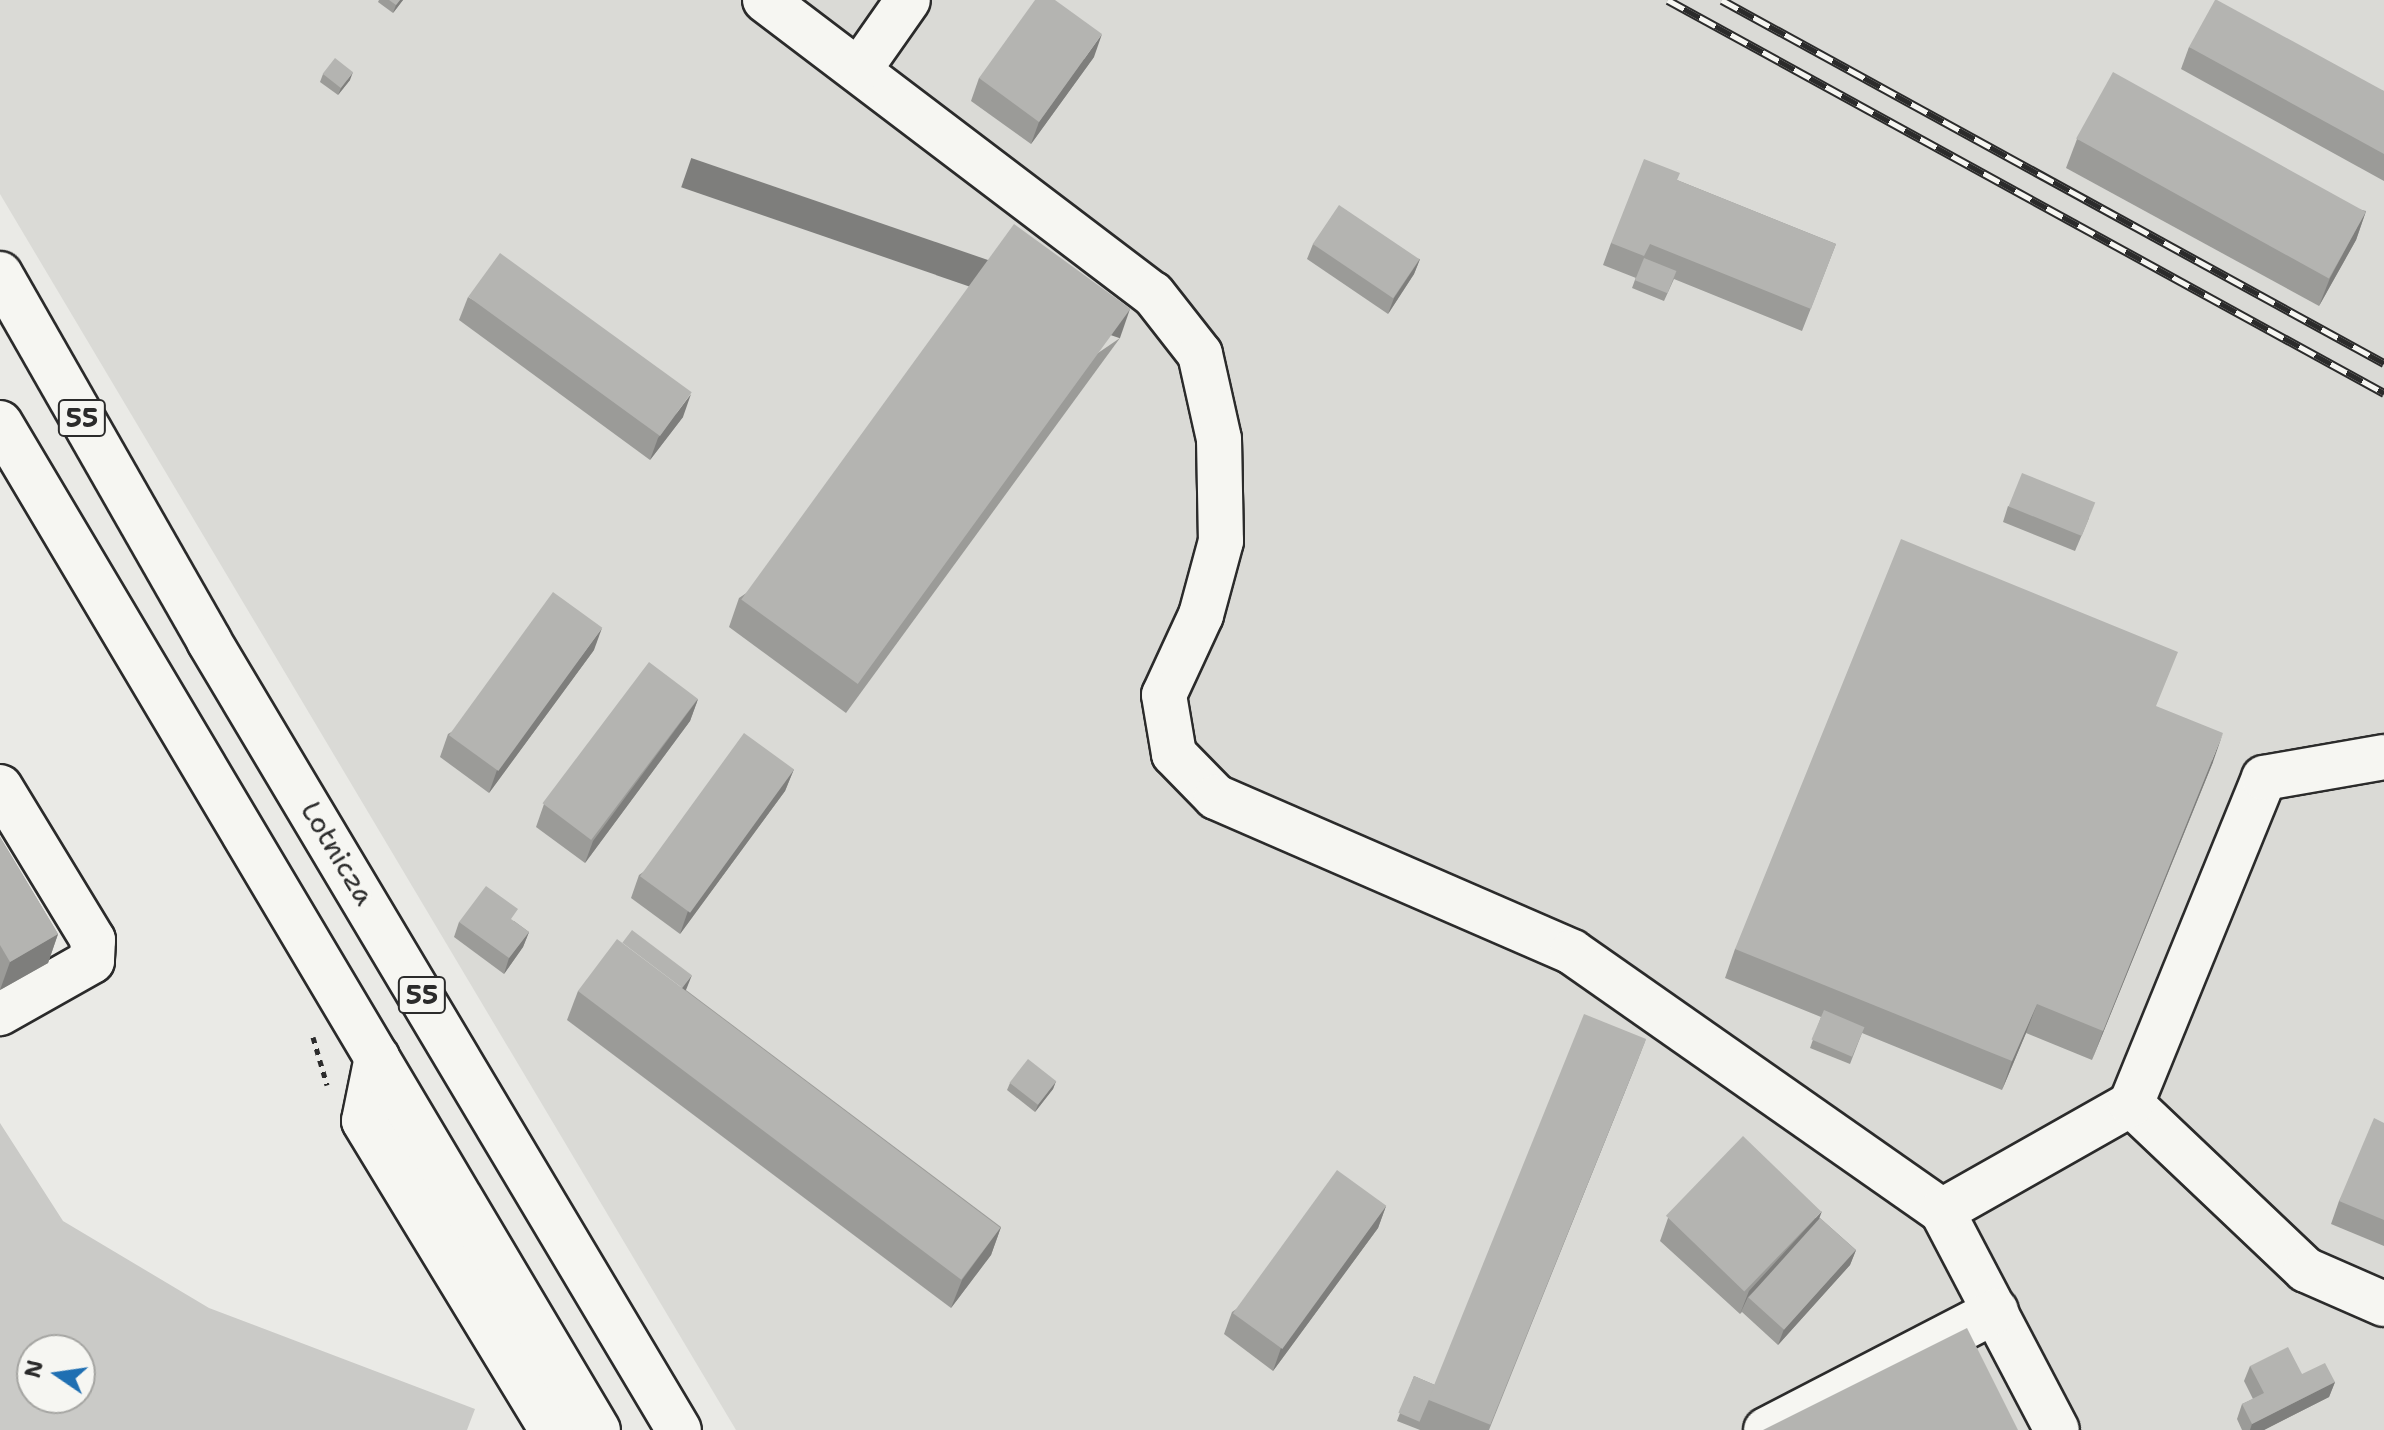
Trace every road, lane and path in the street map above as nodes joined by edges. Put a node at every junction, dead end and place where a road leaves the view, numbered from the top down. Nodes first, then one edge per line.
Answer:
1 (765, 0) edge
2 (908, 0) edge
3 (859, 70) junction
4 (0, 274) edge
5 (0, 423) edge
6 (2384, 757) edge
7 (0, 787) edge
8 (0, 1013) edge
9 (377, 1057) junction
10 (2131, 1104) junction
11 (1942, 1211) junction
12 (2384, 1304) edge
13 (1996, 1311) junction
14 (552, 1430) edge
15 (598, 1430) edge
16 (679, 1430) edge
17 (1766, 1430) edge
18 (2057, 1430) edge

1 - 3 main road
2 - 3 main road
3 - 11 main road
4 - 16 main road, Lotnicza / 55
5 - 9 main road, 55
6 - 10 main road
7 - 8 main road
9 - 14 main road
9 - 15 main road, 55
10 - 11 main road
10 - 12 main road
11 - 13 main road
13 - 17 main road
13 - 18 main road

